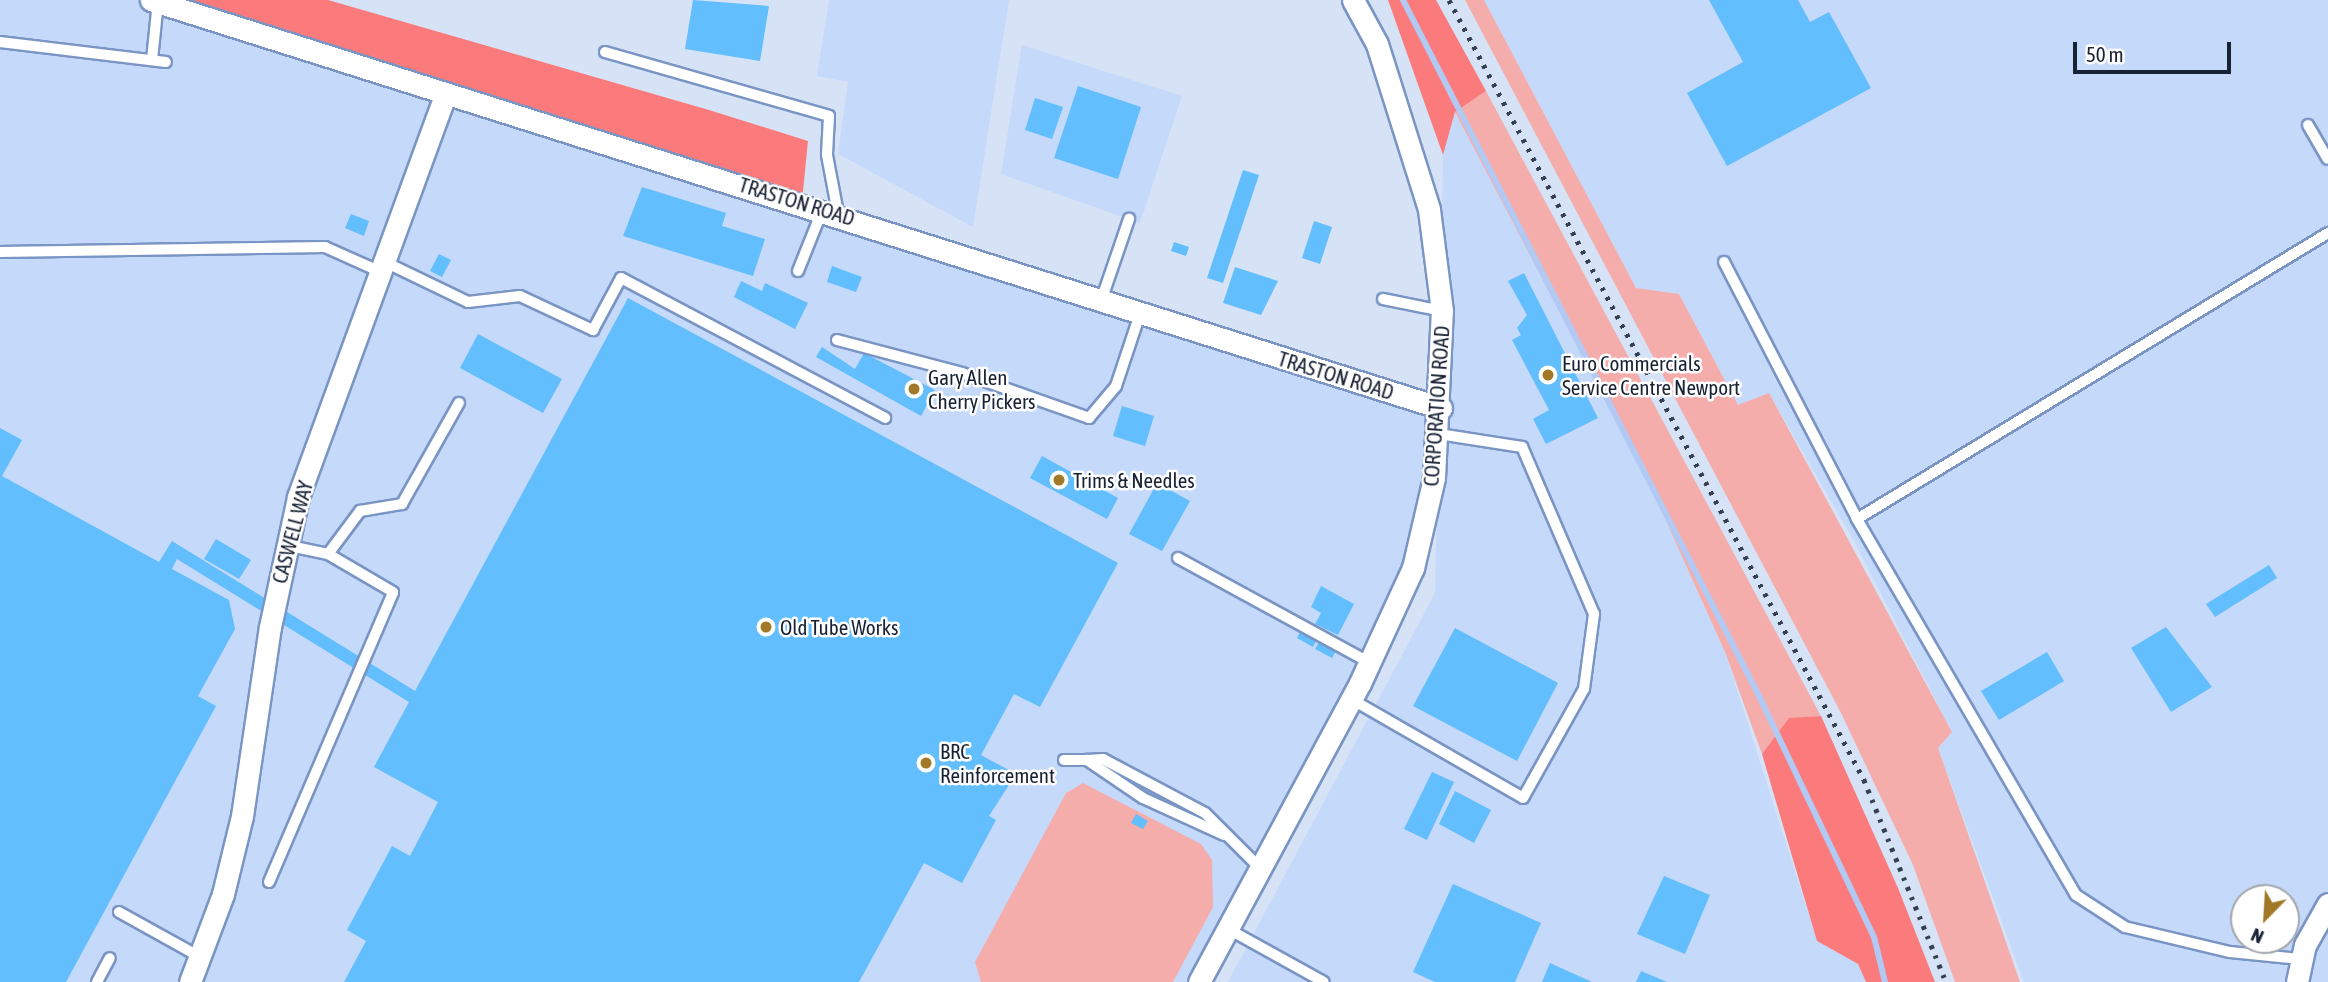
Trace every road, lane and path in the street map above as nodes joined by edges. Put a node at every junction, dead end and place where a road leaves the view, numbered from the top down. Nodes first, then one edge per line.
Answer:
1 (1353, 0) edge
2 (154, 1) edge
3 (0, 42) edge
4 (605, 52) dead end
5 (152, 60) junction
6 (166, 62) dead end
7 (445, 95) junction
8 (2308, 125) dead end
9 (2328, 159) edge
10 (831, 211) junction
11 (1129, 219) dead end
12 (2328, 233) edge
13 (0, 252) edge
14 (1724, 262) dead end
15 (383, 267) junction
16 (798, 271) dead end
17 (1383, 299) dead end
18 (1101, 301) junction
19 (1443, 311) junction
20 (1140, 314) junction
21 (838, 340) dead end
22 (459, 403) dead end
23 (1441, 408) junction
24 (885, 418) dead end
25 (1439, 434) junction
26 (1857, 519) junction
27 (285, 545) junction
28 (328, 554) junction
29 (1178, 558) dead end
30 (1369, 662) junction
31 (1351, 699) junction
32 (1064, 760) dead end
33 (1261, 869) junction
34 (269, 883) dead end
35 (2328, 904) edge
36 (119, 912) dead end
37 (1230, 930) junction
38 (200, 957) junction
39 (110, 958) dead end
40 (2300, 959) junction
41 (97, 982) edge
42 (190, 982) edge
43 (1199, 982) edge
44 (1324, 982) edge
45 (2297, 982) edge

1 - 19 street, CORPORATION ROAD
2 - 5 lane
2 - 7 street, TRASTON ROAD
3 - 5 lane
4 - 10 lane
5 - 6 lane
7 - 10 street, TRASTON ROAD
7 - 15 street, CASWELL WAY
8 - 9 lane
10 - 16 lane
10 - 18 street, TRASTON ROAD
11 - 18 lane
12 - 26 lane
13 - 15 lane
14 - 26 lane
15 - 24 lane
15 - 27 street, CASWELL WAY
17 - 19 lane
18 - 20 street, TRASTON ROAD
19 - 23 street, CORPORATION ROAD
20 - 21 lane
20 - 23 street, TRASTON ROAD
22 - 28 lane
23 - 25 street, CORPORATION ROAD
25 - 30 street, CORPORATION ROAD
25 - 31 lane
26 - 40 lane
27 - 28 lane
27 - 38 street, CASWELL WAY
28 - 34 lane
29 - 30 lane
30 - 31 street, CORPORATION ROAD
31 - 33 street, CORPORATION ROAD
32 - 33 lane
33 - 37 street, CORPORATION ROAD
35 - 40 street
36 - 38 lane
37 - 43 street, CORPORATION ROAD
37 - 44 lane
38 - 42 street, CASWELL WAY
39 - 41 lane
40 - 45 street

